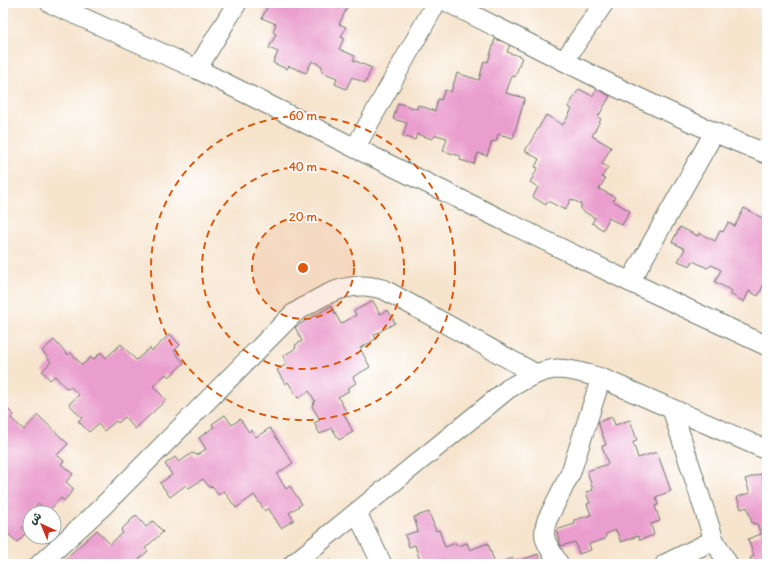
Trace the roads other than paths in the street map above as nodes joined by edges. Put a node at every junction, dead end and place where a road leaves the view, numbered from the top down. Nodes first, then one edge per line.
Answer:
1 (50, 3) edge
2 (237, 3) edge
3 (436, 3) edge
4 (449, 3) edge
5 (604, 3) edge
6 (564, 60) junction
7 (197, 69) junction
8 (714, 133) junction
9 (356, 148) junction
10 (767, 154) edge
11 (630, 282) junction
12 (767, 346) edge
13 (536, 374) junction
14 (601, 378) junction
15 (672, 409) junction
16 (767, 450) edge
17 (357, 513) junction
18 (714, 540) junction
19 (40, 564) edge
20 (293, 564) edge
21 (382, 564) edge
22 (559, 564) edge
23 (665, 564) edge
24 (728, 564) edge

1 - 7 street
2 - 7 street
3 - 9 street
4 - 6 street
5 - 6 street
6 - 8 street
7 - 9 street
8 - 10 street
8 - 11 street
9 - 11 street
11 - 12 street
13 - 14 street
13 - 17 street
13 - 19 street
14 - 15 street
14 - 22 street
15 - 16 street
15 - 18 street
17 - 20 street
17 - 21 street
18 - 23 street
18 - 24 street

